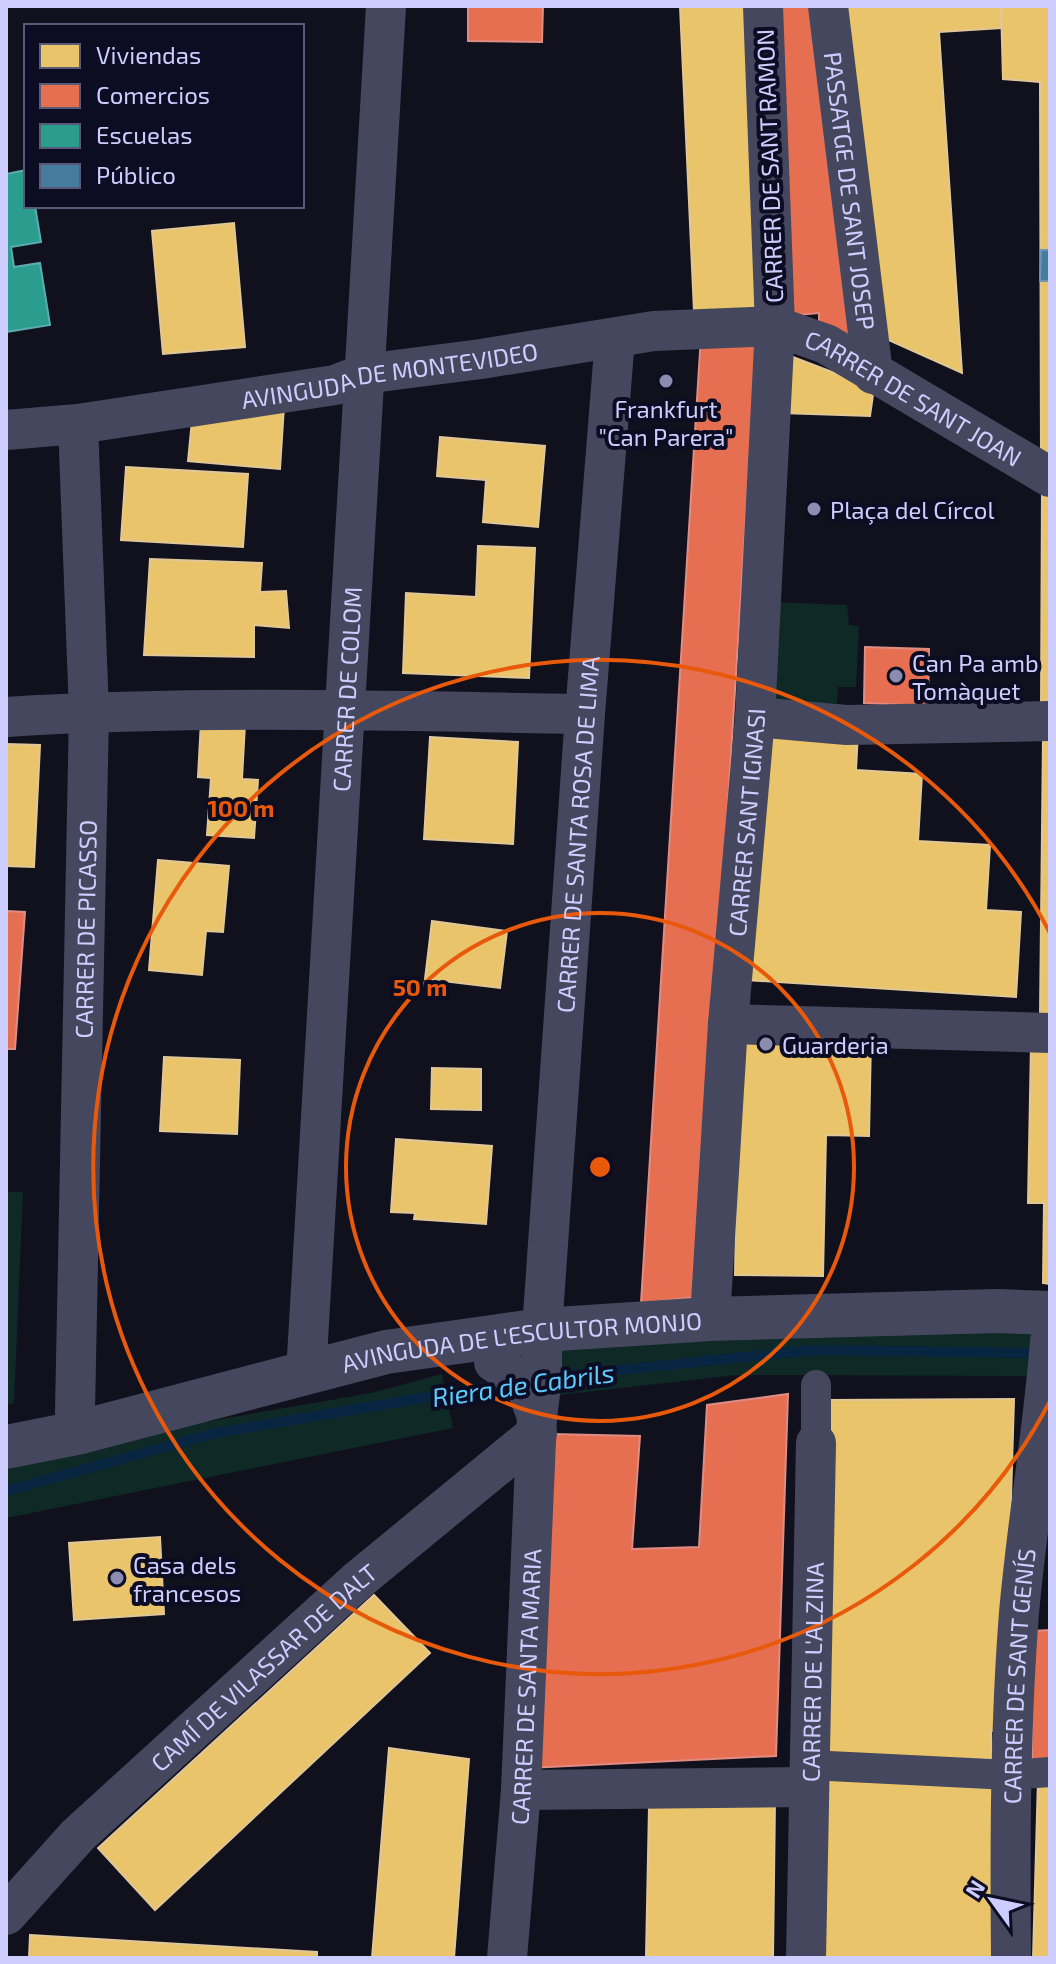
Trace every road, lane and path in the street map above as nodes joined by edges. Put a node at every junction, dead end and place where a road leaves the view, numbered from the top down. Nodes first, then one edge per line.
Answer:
1 (386, 6) edge
2 (763, 6) edge
3 (828, 6) edge
4 (775, 326) junction
5 (615, 338) junction
6 (364, 374) junction
7 (873, 374) junction
8 (78, 424) junction
9 (6, 430) edge
10 (1050, 477) edge
11 (344, 709) junction
12 (89, 712) junction
13 (585, 714) junction
14 (6, 717) edge
15 (755, 717) junction
16 (1050, 721) edge
17 (728, 1024) junction
18 (1050, 1033) edge
19 (1050, 1313) edge
20 (710, 1319) junction
21 (542, 1330) junction
22 (493, 1337) junction
23 (1050, 1342) edge
24 (306, 1374) junction
25 (816, 1385) dead end
26 (537, 1425) junction
27 (77, 1433) junction
28 (816, 1443) joint
29 (6, 1447) edge
30 (1050, 1772) edge
31 (1010, 1775) junction
32 (809, 1776) junction
33 (521, 1790) junction
34 (6, 1915) edge
35 (507, 1958) edge
36 (806, 1958) edge
37 (1011, 1958) edge

1 - 6 street, CARRER DE COLOM
2 - 4 street, CARRER DE SANT RAMON
3 - 7 street, PASSATGE DE SANT JOSEP
4 - 5 street, AVINGUDA DE MONTEVIDEO
4 - 7 street, CARRER DE SANT JOAN
4 - 15 street, CARRER SANT IGNASI
5 - 6 street, AVINGUDA DE MONTEVIDEO
5 - 13 street, CARRER DE SANTA ROSA DE LIMA
6 - 8 street, AVINGUDA DE MONTEVIDEO
6 - 11 street, CARRER DE COLOM
7 - 10 street, CARRER DE SANT JOAN
8 - 9 street, AVINGUDA DE MONTEVIDEO
8 - 12 street, CARRER DE PICASSO
11 - 12 street
11 - 13 street
11 - 24 street, CARRER DE COLOM
12 - 14 street
12 - 27 street, CARRER DE PICASSO
13 - 21 street, CARRER DE SANTA ROSA DE LIMA
15 - 16 street
15 - 17 street, CARRER SANT IGNASI
17 - 18 street
17 - 20 street, CARRER SANT IGNASI
19 - 20 street, AVINGUDA DE L'ESCULTOR MONJO
20 - 21 street, AVINGUDA DE L'ESCULTOR MONJO
21 - 22 street, AVINGUDA DE L'ESCULTOR MONJO
21 - 26 street, CARRER DE SANTA MARIA
22 - 24 street, AVINGUDA DE L'ESCULTOR MONJO
22 - 26 street, CARRER DE SANTA MARIA
23 - 31 street, CARRER DE SANT GENÍS
24 - 27 street, AVINGUDA DE L'ESCULTOR MONJO
25 - 28 street, CARRER DE L'ALZINA
26 - 33 street, CARRER DE SANTA MARIA
26 - 34 street, CAMÍ DE VILASSAR DE DALT
27 - 29 street, AVINGUDA DE L'ESCULTOR MONJO
28 - 32 street, CARRER DE L'ALZINA
30 - 31 street
31 - 32 street
31 - 37 street, CARRER DE SANT GENÍS
32 - 33 street
32 - 36 street, CARRER DE L'ALZINA
33 - 35 street, CARRER DE SANTA MARIA

